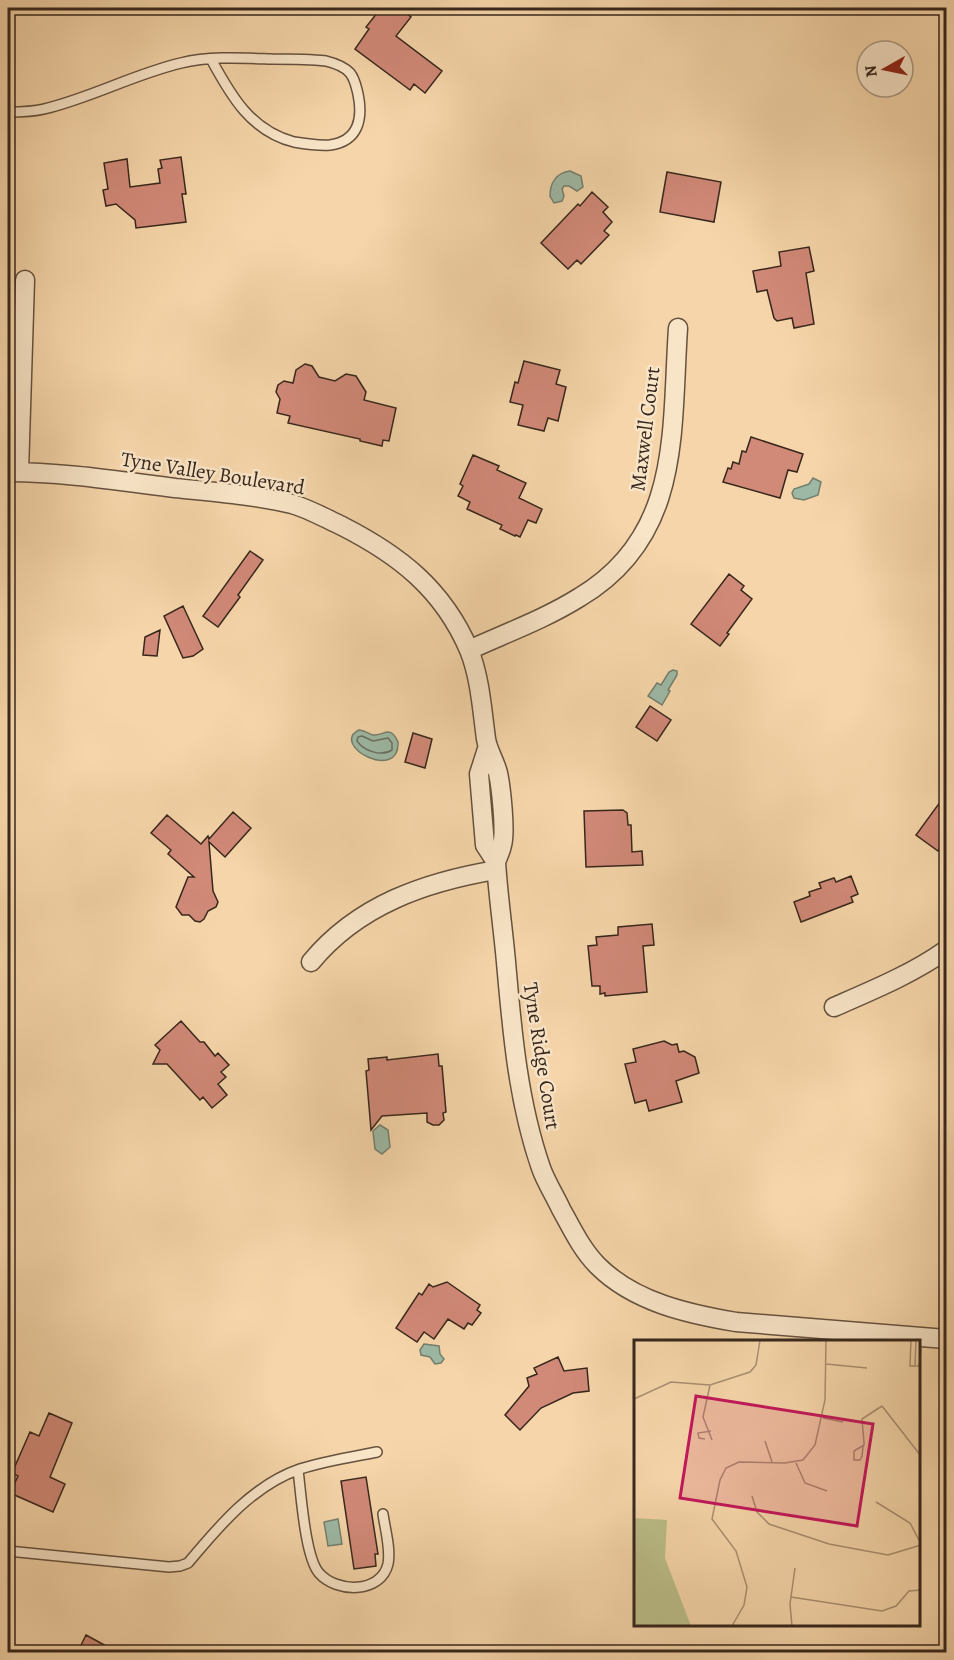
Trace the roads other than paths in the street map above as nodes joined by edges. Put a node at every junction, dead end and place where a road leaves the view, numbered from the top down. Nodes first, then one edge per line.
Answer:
1 (211, 59) junction
2 (8, 112) edge
3 (25, 280) dead end
4 (678, 328) dead end
5 (13, 472) edge
6 (469, 650) junction
7 (496, 866) junction
8 (946, 950) edge
9 (311, 962) dead end
10 (834, 1007) dead end
11 (946, 1339) edge
12 (377, 1452) dead end
13 (298, 1470) junction
14 (383, 1514) dead end
15 (8, 1551) edge

1 - 1 lane
1 - 2 lane
3 - 5 street
4 - 6 street, Maxwell Court
5 - 6 street, Tyne Valley Boulevard
6 - 7 street, Tyne Valley Boulevard
7 - 9 street
7 - 11 street, Tyne Ridge Court
8 - 10 street
12 - 13 lane
13 - 14 lane
13 - 15 lane

